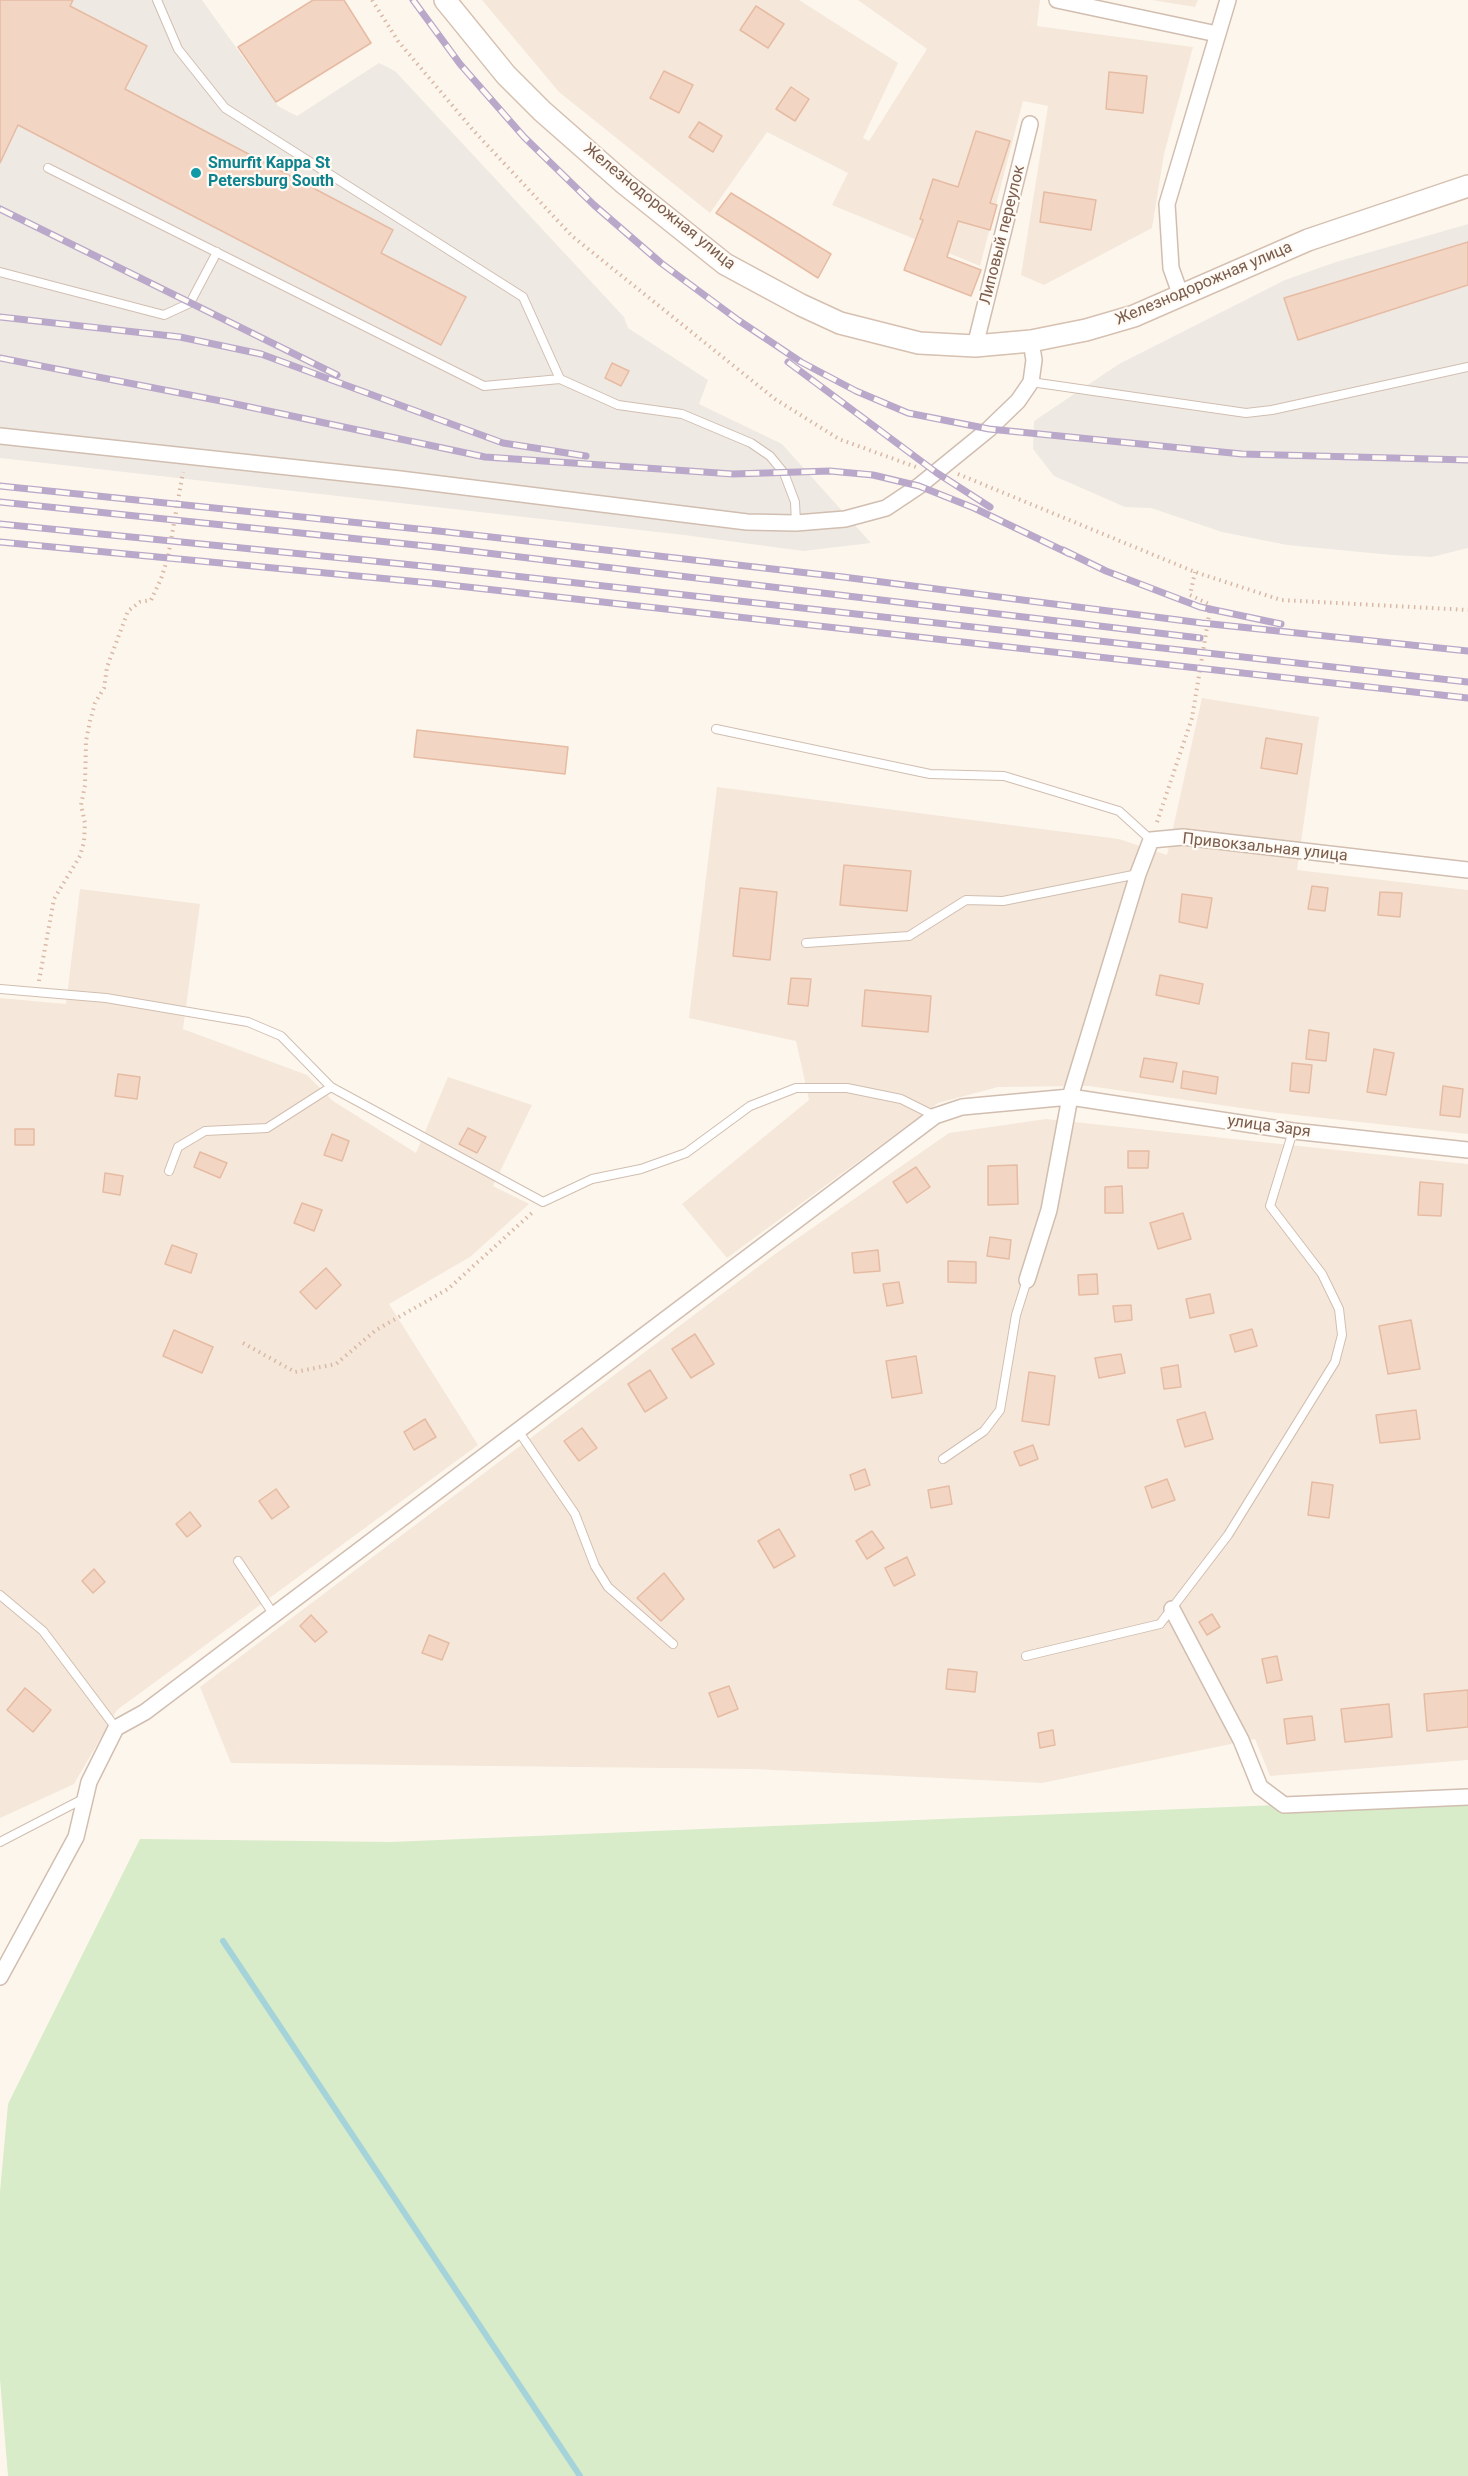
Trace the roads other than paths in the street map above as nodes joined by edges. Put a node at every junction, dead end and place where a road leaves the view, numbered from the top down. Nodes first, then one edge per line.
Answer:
1 (157, 0) edge
2 (444, 0) edge
3 (1057, 0) edge
4 (1228, 0) edge
5 (1217, 34) junction
6 (1030, 124) dead end
7 (48, 168) dead end
8 (1468, 186) edge
9 (217, 252) junction
10 (0, 272) edge
11 (1180, 296) junction
12 (1031, 341) junction
13 (975, 346) junction
14 (1468, 367) edge
15 (560, 379) junction
16 (1031, 382) junction
17 (0, 436) edge
18 (796, 523) junction
19 (716, 729) dead end
20 (1151, 840) junction
21 (1468, 870) edge
22 (1138, 874) junction
23 (806, 943) dead end
24 (0, 989) edge
25 (332, 1087) junction
26 (1070, 1097) junction
27 (935, 1116) junction
28 (1293, 1131) junction
29 (1468, 1150) edge
30 (169, 1171) dead end
31 (1027, 1280) joint
32 (519, 1432) junction
33 (943, 1459) dead end
34 (238, 1561) dead end
35 (0, 1595) edge
36 (1172, 1609) junction
37 (274, 1615) junction
38 (673, 1644) dead end
39 (1026, 1656) dead end
40 (116, 1728) junction
41 (1468, 1797) edge
42 (83, 1799) junction
43 (0, 1842) edge
44 (0, 1977) edge

1 - 15 lane
2 - 13 street, Железнодорожная улица
3 - 5 street
4 - 5 street
5 - 11 street
6 - 13 street, Липовый переулок
7 - 9 lane
8 - 11 street, Железнодорожная улица
9 - 10 lane
9 - 15 lane
11 - 12 street, Железнодорожная улица
12 - 13 street, Железнодорожная улица
12 - 16 street
14 - 16 lane
15 - 18 lane
16 - 18 street
17 - 18 street
19 - 20 lane
20 - 21 street, Привокзальная улица
20 - 22 street
22 - 23 lane
22 - 26 street
24 - 25 lane
25 - 27 lane
25 - 30 lane
26 - 27 street, улица Заря
26 - 28 street, улица Заря
26 - 31 street
27 - 32 street, улица Заря
28 - 29 street, улица Заря
28 - 36 lane
31 - 33 lane
32 - 37 street, улица Заря
32 - 38 lane
34 - 37 lane
35 - 40 lane
36 - 39 lane
36 - 41 street
37 - 40 street, улица Заря
40 - 42 street
42 - 43 lane
42 - 44 street

